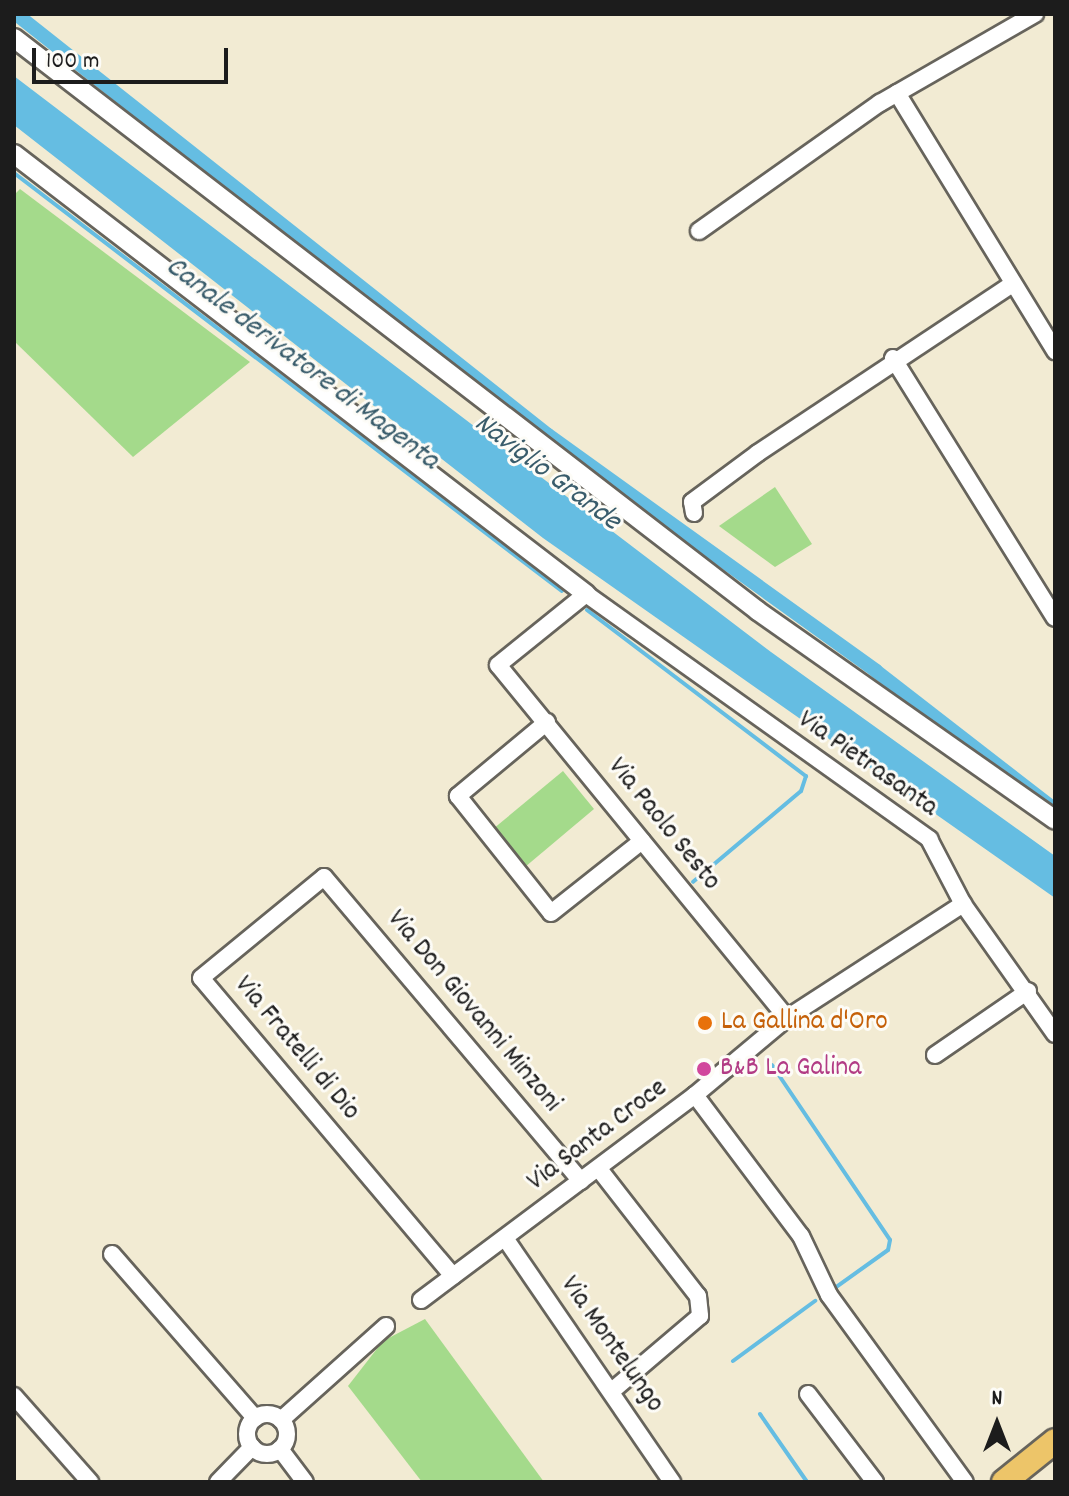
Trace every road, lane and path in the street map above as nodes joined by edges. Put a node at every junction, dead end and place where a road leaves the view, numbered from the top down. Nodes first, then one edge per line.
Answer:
1 (1035, 14) edge
2 (14, 38) edge
3 (897, 93) junction
4 (14, 154) edge
5 (699, 231) dead end
6 (1011, 285) junction
7 (1055, 351) edge
8 (893, 358) junction
9 (694, 513) dead end
10 (586, 594) junction
11 (1055, 618) edge
12 (547, 722) junction
13 (1055, 820) edge
14 (642, 841) junction
15 (324, 877) joint
16 (963, 904) junction
17 (1028, 991) junction
18 (787, 1018) junction
19 (1055, 1034) edge
20 (935, 1055) dead end
21 (695, 1095) junction
22 (599, 1169) junction
23 (581, 1181) junction
24 (505, 1238) junction
25 (112, 1254) dead end
26 (453, 1276) junction
27 (421, 1300) dead end
28 (386, 1326) dead end
29 (613, 1390) junction
30 (808, 1394) dead end
31 (14, 1396) edge
32 (255, 1418) junction
33 (281, 1420) junction
34 (1055, 1441) edge
35 (252, 1447) junction
36 (280, 1449) junction
37 (90, 1482) edge
38 (218, 1482) edge
39 (305, 1482) edge
40 (672, 1482) edge
41 (875, 1482) edge
42 (965, 1482) edge
43 (1004, 1482) edge

1 - 3 street
2 - 13 street
3 - 5 street
3 - 6 street
4 - 10 street
6 - 7 street
6 - 8 street
8 - 9 street
8 - 11 street
10 - 12 street, Via Paolo Sesto
10 - 16 street, Via Pietrasanta
12 - 14 street, Via Paolo Sesto
12 - 14 street
14 - 18 street, Via Paolo Sesto
15 - 23 street, Via Don Giovanni Minzoni
15 - 26 street, Via Fratelli di Dio
16 - 17 street, Via Pietrasanta
16 - 18 street, Via Santa Croce
17 - 19 street, Via Pietrasanta
17 - 20 street
18 - 21 street, Via Santa Croce
21 - 22 street, Via Santa Croce
21 - 42 street
22 - 23 street, Via Santa Croce
22 - 29 street
23 - 24 street, Via Santa Croce
24 - 26 street, Via Santa Croce
24 - 29 street, Via Montelungo
25 - 32 street
26 - 27 street, Via Santa Croce
28 - 33 street
29 - 40 street, Via Montelungo
30 - 41 street
31 - 37 street
32 - 33 street
32 - 35 street
33 - 36 street
34 - 43 main road
35 - 36 street
35 - 38 street
36 - 39 street

